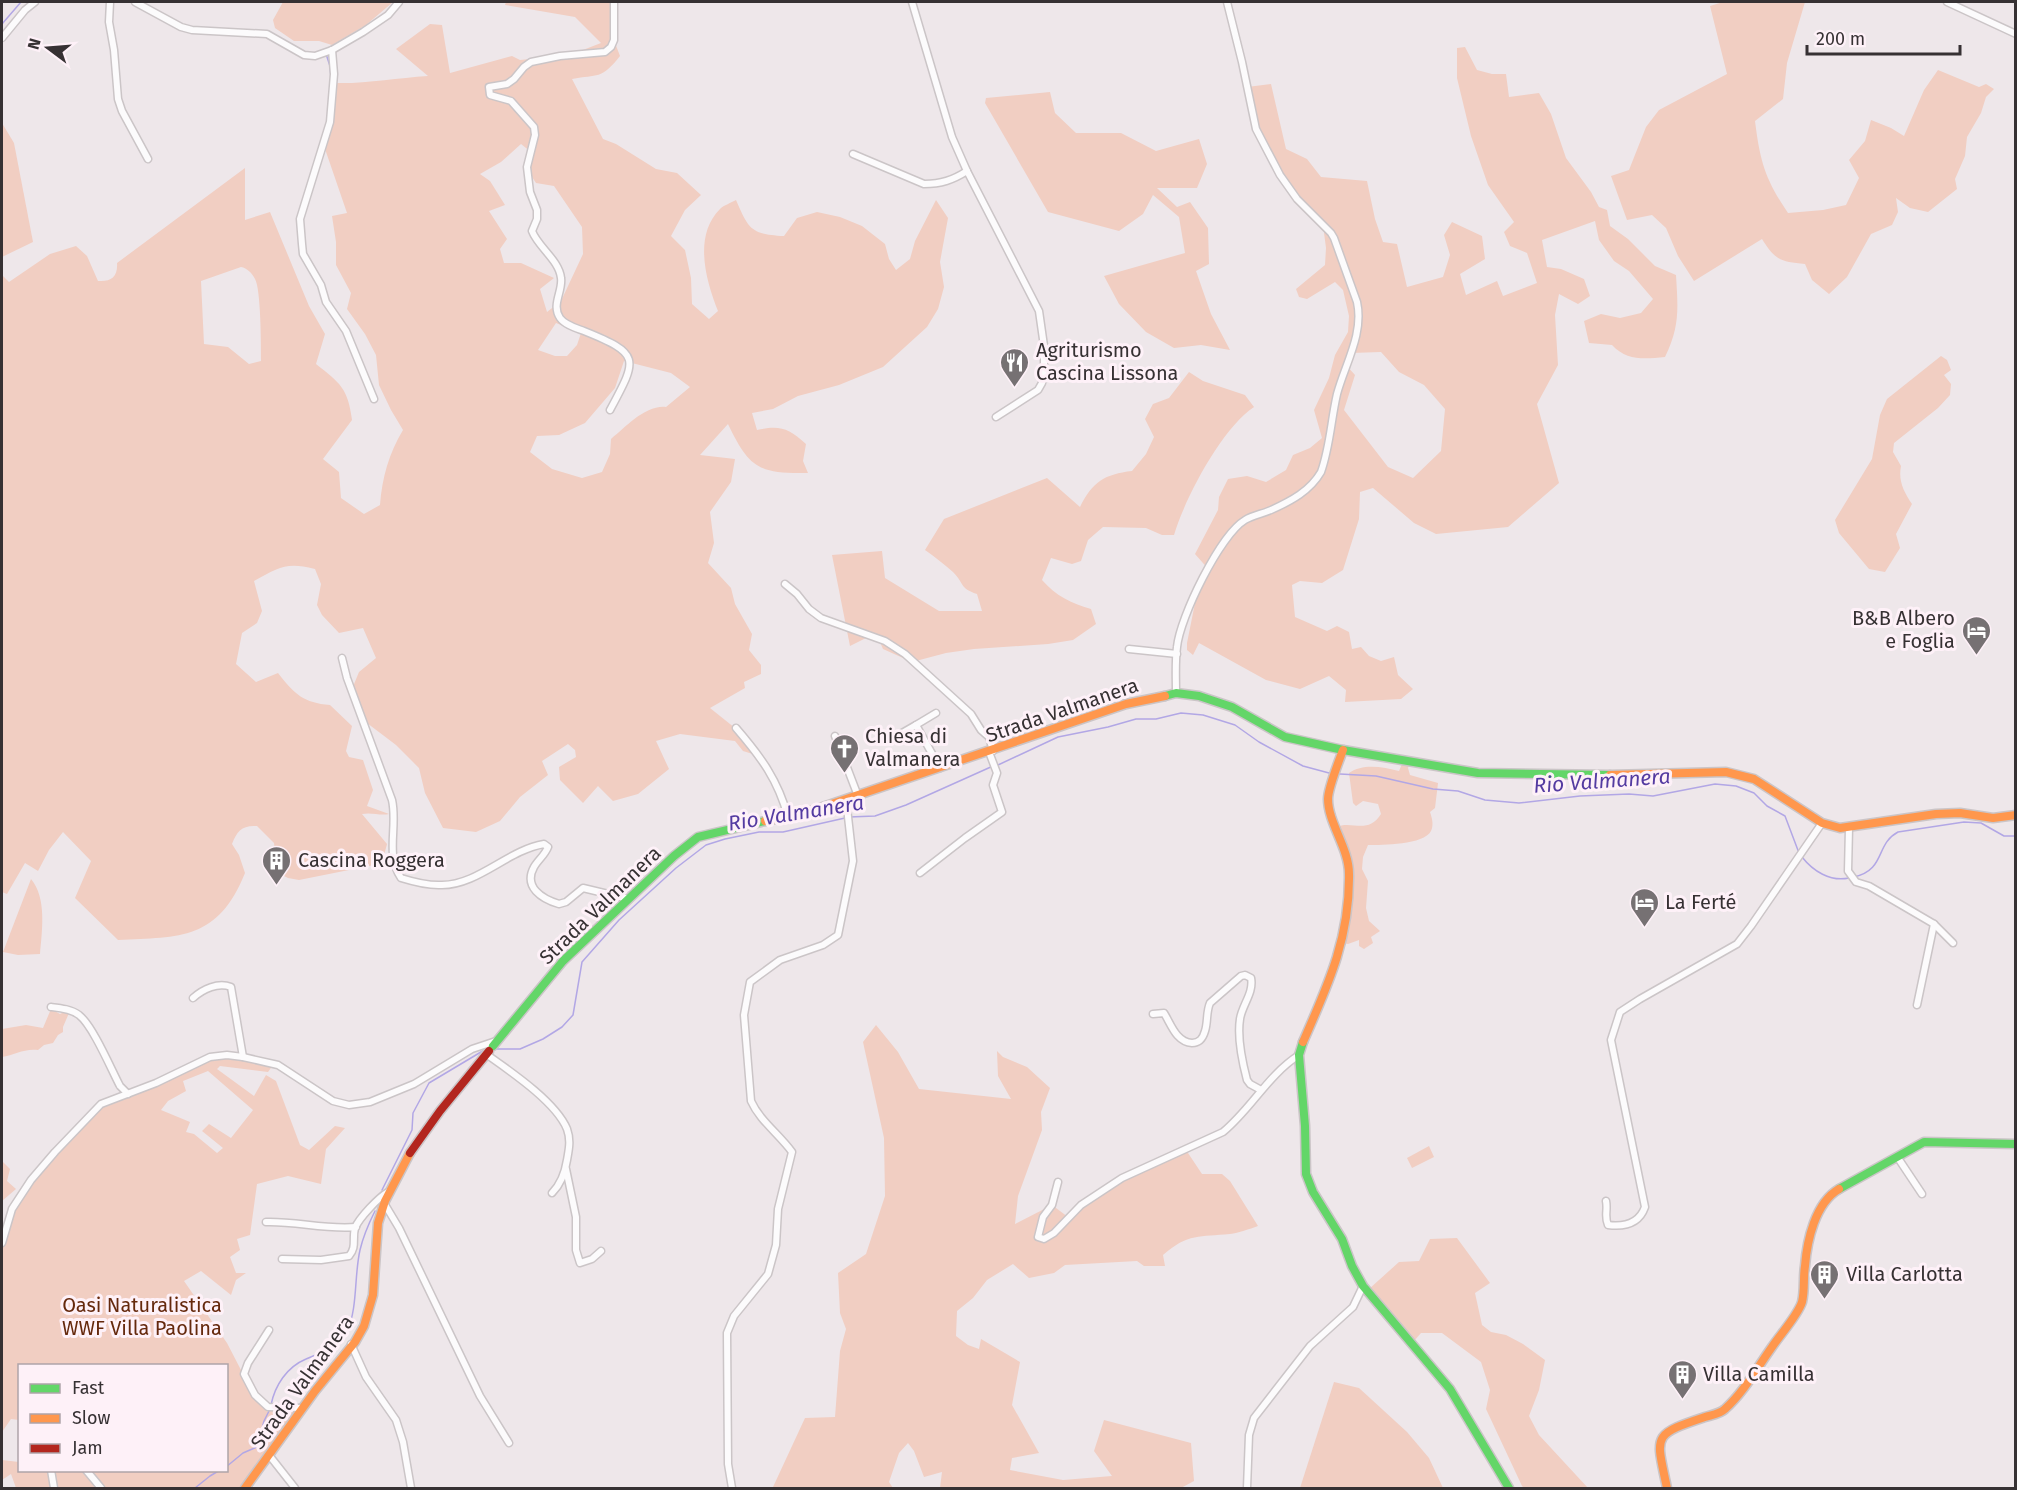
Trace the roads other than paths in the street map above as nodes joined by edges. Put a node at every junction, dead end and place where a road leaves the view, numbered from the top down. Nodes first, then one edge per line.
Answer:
1 (35, 2) edge
2 (110, 2) edge
3 (135, 2) edge
4 (399, 2) edge
5 (614, 2) edge
6 (912, 2) edge
7 (1227, 2) edge
8 (1947, 2) edge
9 (1960, 4) edge
10 (2016, 34) edge
11 (2, 38) edge
12 (330, 51) junction
13 (853, 154) dead end
14 (148, 159) dead end
15 (967, 171) junction
16 (374, 399) dead end
17 (610, 410) dead end
18 (996, 417) dead end
19 (785, 584) dead end
20 (1129, 649) dead end
21 (1177, 654) junction
22 (342, 658) dead end
23 (1176, 693) junction
24 (936, 713) dead end
25 (916, 725) junction
26 (736, 728) dead end
27 (835, 736) dead end
28 (890, 740) dead end
29 (1343, 750) junction
30 (991, 751) junction
31 (940, 768) junction
32 (858, 796) junction
33 (846, 799) junction
34 (2016, 815) edge
35 (788, 817) junction
36 (1822, 823) junction
37 (1849, 828) junction
38 (920, 873) dead end
39 (628, 899) junction
40 (1934, 924) junction
41 (1953, 944) dead end
42 (193, 998) dead end
43 (1917, 1005) dead end
44 (51, 1007) dead end
45 (1153, 1014) dead end
46 (491, 1048) junction
47 (1299, 1055) junction
48 (243, 1057) junction
49 (1261, 1090) junction
50 (128, 1094) junction
51 (2016, 1144) edge
52 (1898, 1158) junction
53 (566, 1168) junction
54 (1058, 1182) dead end
55 (389, 1192) junction
56 (552, 1193) dead end
57 (1922, 1194) dead end
58 (1606, 1202) dead end
59 (384, 1203) junction
60 (266, 1222) dead end
61 (356, 1227) junction
62 (2, 1243) edge
63 (600, 1251) dead end
64 (282, 1259) dead end
65 (1363, 1286) junction
66 (269, 1330) dead end
67 (351, 1344) junction
68 (303, 1408) junction
69 (509, 1443) dead end
70 (269, 1455) junction
71 (51, 1472) edge
72 (88, 1472) edge
73 (54, 1488) edge
74 (101, 1488) edge
75 (245, 1488) edge
76 (295, 1488) edge
77 (411, 1488) edge
78 (732, 1488) edge
79 (1247, 1488) edge
80 (1509, 1488) edge
81 (1667, 1488) edge

1 - 11 street
2 - 14 street
3 - 12 street
4 - 12 street
5 - 17 street
6 - 15 street
7 - 21 street
8 - 9 street
9 - 10 street
12 - 16 street
13 - 15 street
15 - 18 street
19 - 30 street
20 - 21 street
21 - 23 street
22 - 39 street
23 - 29 street, Strada Valmanera
23 - 30 street, Strada Valmanera
24 - 25 street
25 - 28 street
25 - 31 street
26 - 35 street
27 - 32 street
29 - 36 street, Strada Valmanera
29 - 47 street
30 - 31 street, Strada Valmanera
30 - 38 street
31 - 32 street, Strada Valmanera
32 - 33 street, Strada Valmanera
33 - 35 street, Strada Valmanera
33 - 78 street
34 - 37 street, Strada Valmanera
35 - 39 street, Strada Valmanera
36 - 37 street, Strada Valmanera
36 - 58 street
37 - 40 street
39 - 46 street, Strada Valmanera
40 - 41 street
40 - 43 street
42 - 48 street
44 - 50 street
45 - 49 street
46 - 48 street
46 - 53 street
46 - 55 street, Strada Valmanera
47 - 49 street
47 - 65 street
48 - 50 street
49 - 54 street
50 - 62 street
51 - 52 street
52 - 57 street
52 - 81 street
53 - 56 street
53 - 63 street
55 - 59 street, Strada Valmanera
55 - 61 street
59 - 67 street, Strada Valmanera
59 - 69 street
60 - 61 street
61 - 64 street
65 - 79 street
65 - 80 street
66 - 68 street
67 - 68 street, Strada Valmanera
67 - 77 street
68 - 70 street, Strada Valmanera
70 - 75 street, Strada Valmanera
70 - 76 street
71 - 73 street
72 - 74 street

